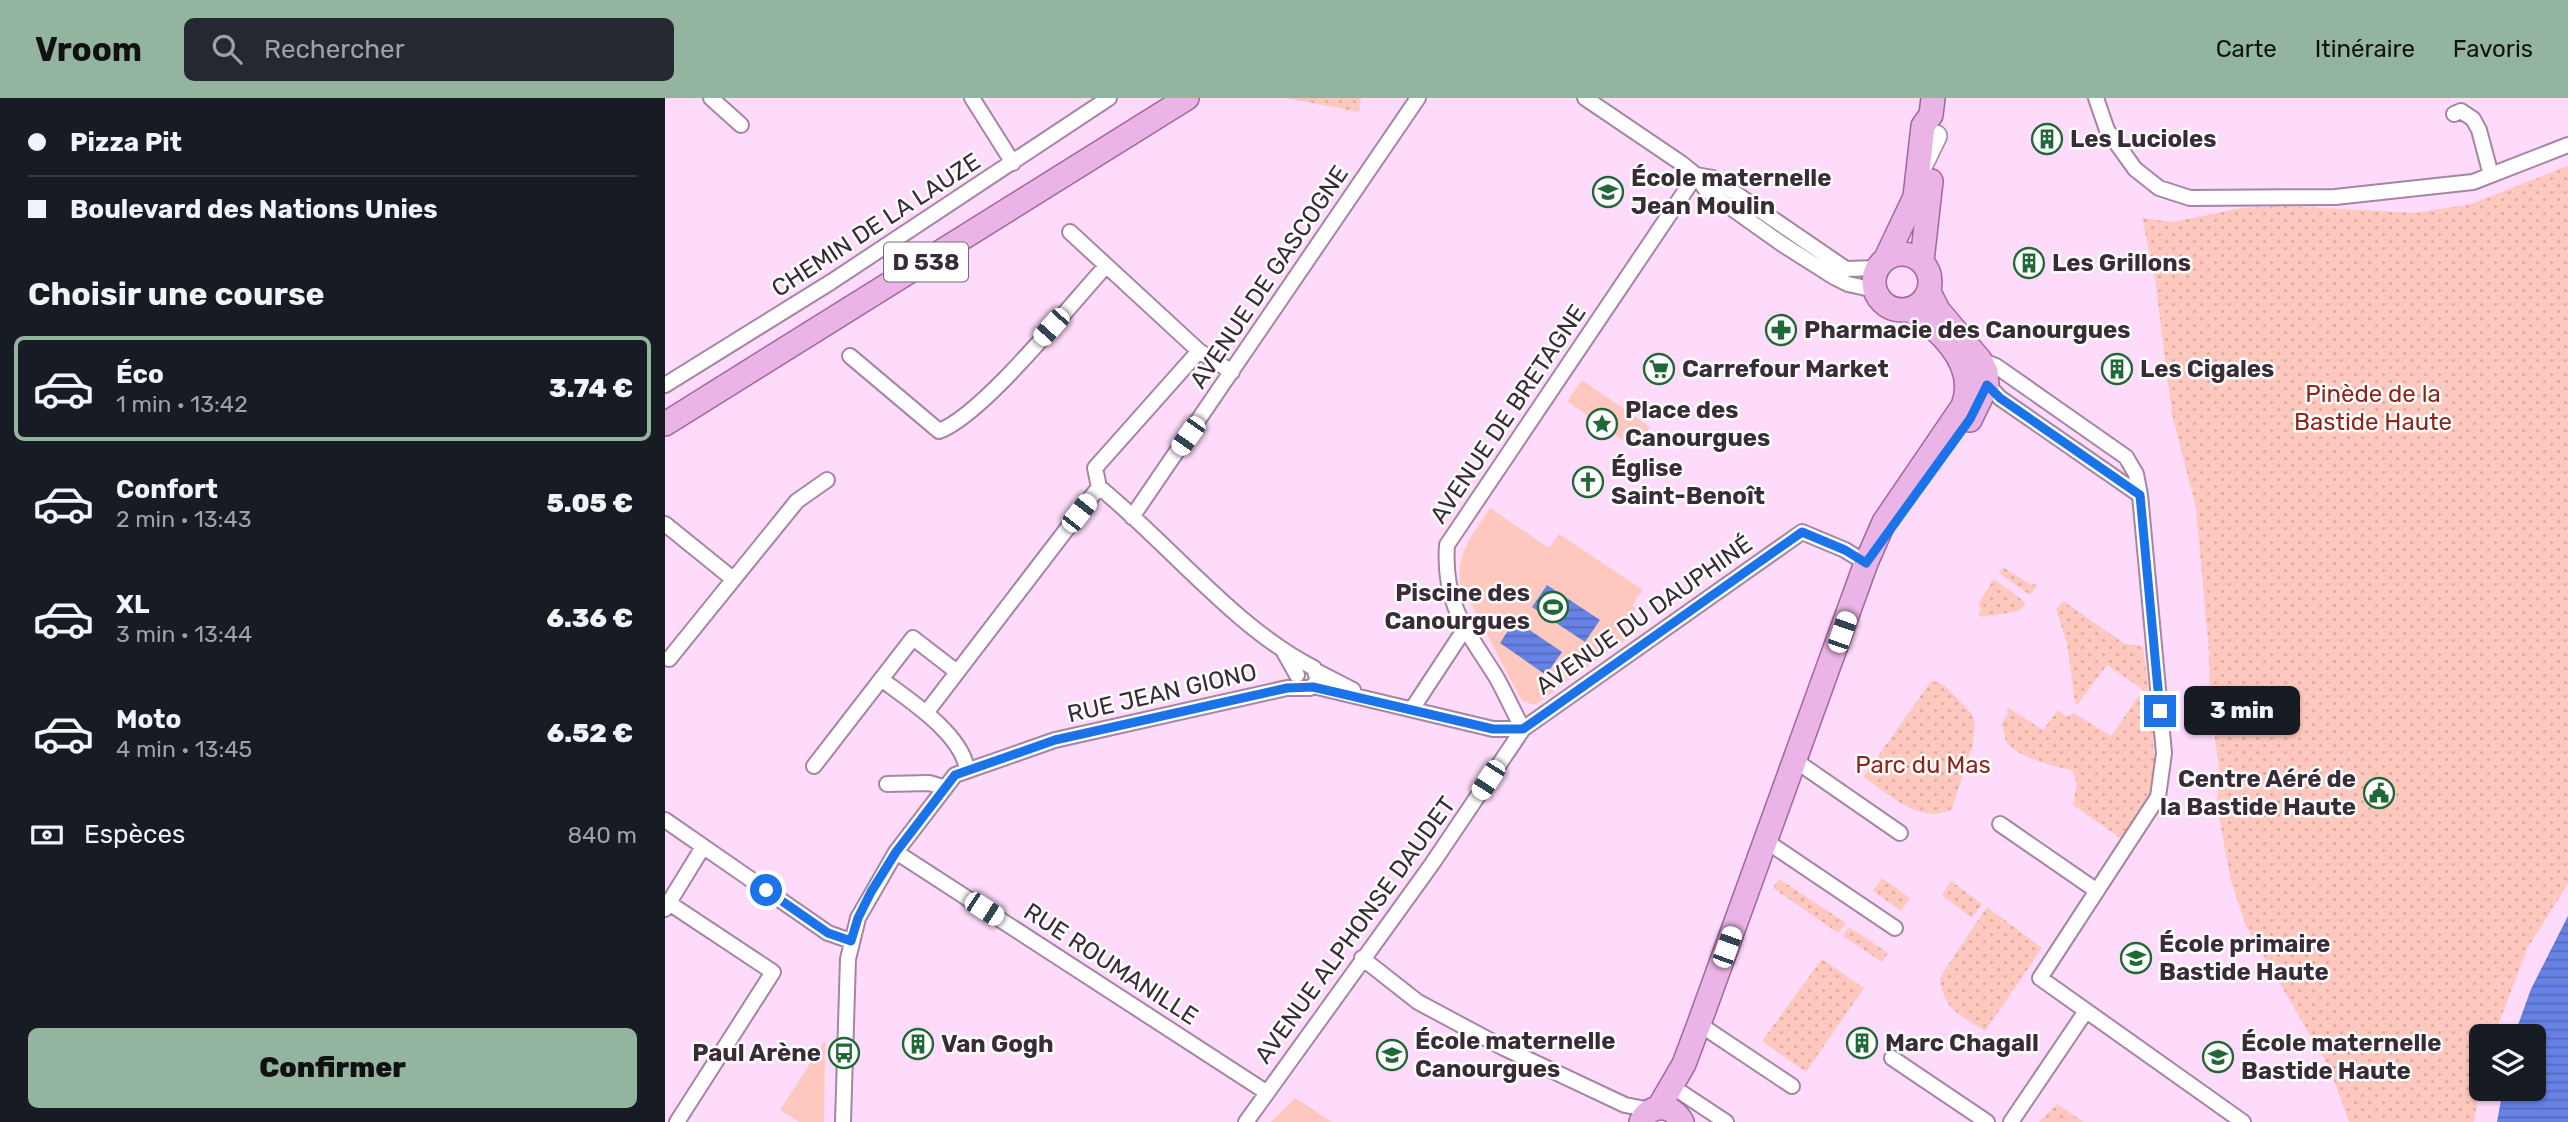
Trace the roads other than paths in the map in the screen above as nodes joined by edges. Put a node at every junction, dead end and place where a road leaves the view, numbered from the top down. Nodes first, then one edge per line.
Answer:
1 (711, 98) edge
2 (972, 98) edge
3 (1109, 98) edge
4 (1187, 98) edge
5 (1418, 98) edge
6 (1585, 98) edge
7 (2096, 98) edge
8 (2454, 114) dead end
9 (1933, 116) edge
10 (741, 125) dead end
11 (2568, 145) edge
12 (1013, 163) junction
13 (1696, 175) junction
14 (2491, 175) junction
15 (1924, 179) junction
16 (1070, 232) dead end
17 (1922, 261) junction
18 (1106, 266) junction
19 (1880, 272) junction
20 (1929, 292) junction
21 (1909, 309) junction
22 (1199, 351) junction
23 (850, 356) dead end
24 (1969, 358) junction
25 (1232, 372) junction
26 (665, 385) edge
27 (1987, 385) junction
28 (665, 424) edge
29 (827, 480) dead end
30 (1099, 487) junction
31 (2140, 495) junction
32 (1132, 517) junction
33 (665, 524) edge
34 (1870, 556) junction
35 (733, 579) junction
36 (1464, 630) junction
37 (1283, 650) junction
38 (669, 659) dead end
39 (1313, 669) junction
40 (957, 673) junction
41 (881, 679) junction
42 (1300, 683) junction
43 (1366, 697) junction
44 (1412, 709) junction
45 (926, 713) junction
46 (1523, 729) junction
47 (1796, 761) junction
48 (814, 766) dead end
49 (967, 769) junction
50 (887, 784) dead end
51 (943, 787) junction
52 (665, 820) edge
53 (2000, 824) dead end
54 (1900, 833) dead end
55 (1766, 841) junction
56 (703, 847) junction
57 (896, 852) junction
58 (2097, 891) junction
59 (667, 906) edge
60 (1895, 928) dead end
61 (851, 941) junction
62 (1362, 958) junction
63 (2086, 1011) junction
64 (1699, 1024) junction
65 (1892, 1058) dead end
66 (1684, 1064) junction
67 (1792, 1086) dead end
68 (1679, 1091) junction
69 (1266, 1093) junction
70 (1654, 1115) edge
71 (677, 1122) edge
72 (843, 1122) edge
73 (1246, 1122) edge
74 (1726, 1122) edge
75 (1987, 1122) edge
76 (2011, 1122) edge
77 (2243, 1122) edge

1 - 10 street
2 - 12 street
3 - 12 street, CHEMIN DE LA LAUZE
4 - 28 main road, D 538
5 - 25 street, AVENUE DE GASCOGNE
6 - 13 street
7 - 14 street
8 - 14 street
9 - 15 main road
11 - 14 street
12 - 26 street, CHEMIN DE LA LAUZE
13 - 19 street
13 - 19 street
13 - 36 street, AVENUE DE BRETAGNE
15 - 17 main road
15 - 19 main road
16 - 18 street
17 - 19 main road
17 - 20 main road
18 - 22 street
18 - 23 street
19 - 21 main road
20 - 21 main road
20 - 24 main road
21 - 24 main road
22 - 25 street
22 - 30 street
24 - 27 main road
24 - 31 street
24 - 34 main road
25 - 32 street, AVENUE DE GASCOGNE
27 - 31 street
27 - 34 main road
29 - 35 street
30 - 32 street
30 - 40 street
31 - 58 street
32 - 37 street
33 - 35 street
34 - 46 street, AVENUE DU DAUPHINÉ
34 - 47 main road
35 - 38 street
36 - 44 street
36 - 46 street, AVENUE DE BRETAGNE
37 - 39 street
37 - 42 street
39 - 42 street
39 - 43 street
40 - 41 street
40 - 45 street
41 - 45 street
41 - 48 street
42 - 43 street
42 - 49 street, RUE JEAN GIONO
43 - 44 street
44 - 46 street
45 - 49 street
46 - 62 street, AVENUE ALPHONSE DAUDET
47 - 54 street
47 - 55 main road
49 - 51 street, RUE JEAN GIONO
50 - 51 street
51 - 57 street, RUE JEAN GIONO
52 - 56 street
53 - 58 street
55 - 60 street
55 - 64 main road
56 - 59 street
56 - 61 street
57 - 61 street, RUE JEAN GIONO
57 - 69 street, RUE ROUMANILLE
58 - 63 street
59 - 71 street
61 - 72 street, RUE JEAN GIONO
62 - 69 street, AVENUE ALPHONSE DAUDET
62 - 70 street
63 - 76 street
63 - 77 street
64 - 66 main road
64 - 67 street
65 - 75 street
66 - 68 main road
66 - 70 main road
68 - 70 main road
68 - 74 street
69 - 73 street, AVENUE ALPHONSE DAUDET

